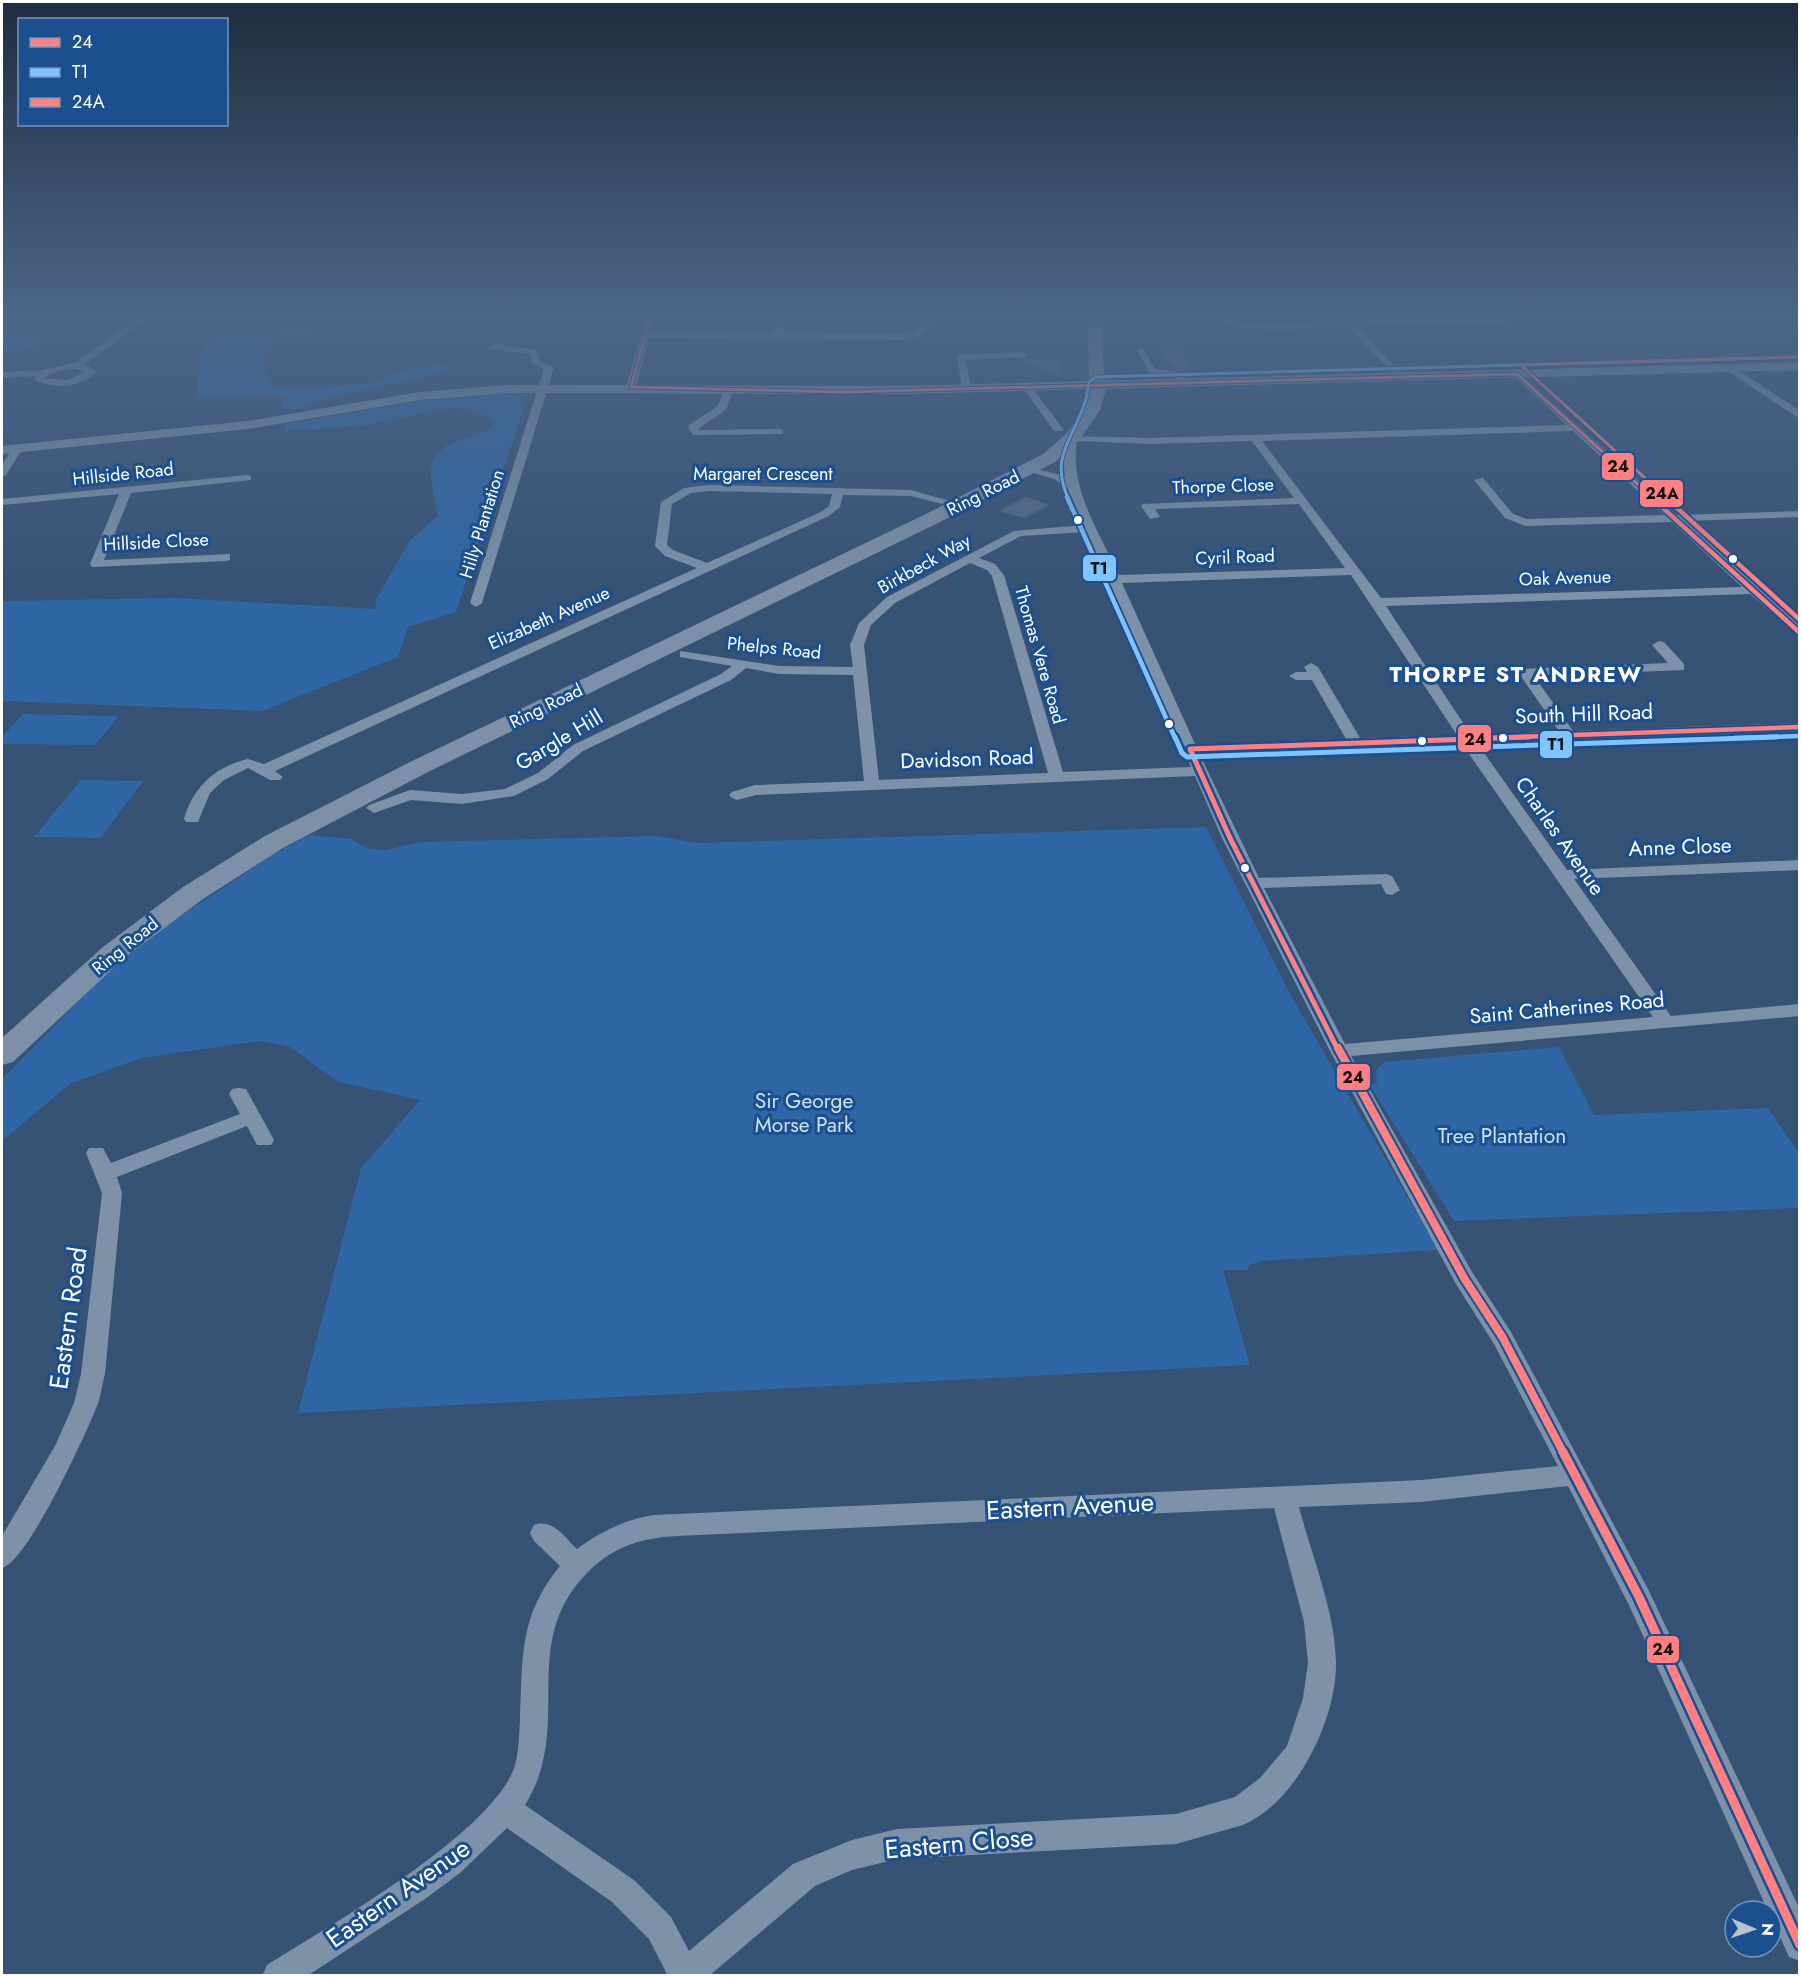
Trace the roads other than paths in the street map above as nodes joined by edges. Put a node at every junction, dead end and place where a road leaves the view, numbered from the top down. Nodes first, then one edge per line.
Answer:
1 (377, 404) edge
2 (538, 404) edge
3 (723, 404) edge
4 (1038, 404) edge
5 (1093, 404) edge
6 (1550, 404) edge
7 (1783, 404) edge
8 (1800, 416) edge
9 (1576, 428) junction
10 (779, 432) dead end
11 (1065, 434) junction
12 (1255, 438) junction
13 (18, 448) junction
14 (2, 450) edge
15 (1028, 470) junction
16 (2, 473) edge
17 (247, 478) dead end
18 (1479, 480) dead end
19 (1072, 484) junction
20 (128, 489) junction
21 (838, 492) junction
22 (1300, 501) junction
23 (2, 502) edge
24 (958, 505) junction
25 (1148, 506) dead end
26 (1800, 514) edge
27 (1677, 519) junction
28 (1092, 528) junction
29 (226, 557) dead end
30 (970, 559) junction
31 (708, 568) junction
32 (1355, 571) junction
33 (1116, 579) junction
34 (1754, 590) junction
35 (1377, 602) junction
36 (476, 603) dead end
37 (1800, 633) edge
38 (1659, 645) dead end
39 (685, 654) dead end
40 (742, 665) junction
41 (860, 671) junction
42 (1296, 676) dead end
43 (1800, 727) edge
44 (1569, 736) junction
45 (1467, 740) junction
46 (1356, 744) junction
47 (1190, 749) junction
48 (1200, 771) junction
49 (1057, 777) junction
50 (872, 784) junction
51 (737, 795) dead end
52 (374, 808) dead end
53 (192, 819) dead end
54 (1800, 865) edge
55 (1562, 875) junction
56 (1387, 879) dead end
57 (1253, 883) junction
58 (1800, 1010) edge
59 (1665, 1022) junction
60 (1339, 1052) junction
61 (2, 1055) edge
62 (239, 1094) dead end
63 (252, 1117) junction
64 (264, 1140) dead end
65 (1574, 1475) junction
66 (1283, 1496) junction
67 (543, 1533) dead end
68 (2, 1557) edge
69 (576, 1565) junction
70 (504, 1808) junction
71 (1800, 1946) edge
72 (685, 1975) edge
73 (278, 1976) edge

1 - 13 street
2 - 36 street, Hilly Plantation
3 - 10 street
4 - 11 street
5 - 11 highway, Ring Road
6 - 9 street
7 - 8 street
9 - 12 street
9 - 27 street
11 - 12 street
11 - 15 highway, Ring Road
11 - 19 street
12 - 22 street, Charles Avenue
13 - 14 street
13 - 16 street
15 - 19 street
15 - 24 highway, Ring Road
17 - 20 street, Hillside Road
18 - 27 street
19 - 28 street
20 - 23 street, Hillside Road
20 - 29 street, Hillside Close
21 - 24 street, Margaret Crescent
21 - 31 street, Elizabeth Avenue
21 - 31 street, Margaret Crescent
22 - 25 street, Thorpe Close
22 - 32 street, Charles Avenue
24 - 61 highway, Ring Road
26 - 27 street
27 - 34 street
28 - 30 street, Birkbeck Way
28 - 33 street
30 - 41 street, Birkbeck Way
30 - 49 street, Thomas Vere Road
31 - 53 street, Elizabeth Avenue
32 - 33 street, Cyril Road
32 - 35 street, Charles Avenue
33 - 47 street
34 - 35 street, Oak Avenue
34 - 37 street
35 - 45 street, Charles Avenue
38 - 44 street
39 - 40 street, Phelps Road
40 - 41 street, Phelps Road
40 - 52 street, Gargle Hill
41 - 50 street, Birkbeck Way
42 - 46 street
43 - 44 street, South Hill Road
44 - 45 street, South Hill Road
45 - 46 street, South Hill Road
45 - 55 street, Charles Avenue
46 - 47 street, South Hill Road
47 - 48 street
48 - 49 street, Davidson Road
48 - 57 street
49 - 50 street, Davidson Road
50 - 51 street, Davidson Road
54 - 55 street, Anne Close
55 - 59 street, Charles Avenue
56 - 57 street
57 - 60 street
58 - 59 street, Saint Catherines Road
59 - 60 street, Saint Catherines Road
60 - 65 street
62 - 63 street
63 - 64 street
63 - 68 street, Eastern Road
65 - 66 street, Eastern Avenue
65 - 71 street
66 - 69 street, Eastern Avenue
66 - 72 street, Eastern Close
67 - 69 street
69 - 70 street, Eastern Avenue
70 - 72 street
70 - 73 street, Eastern Avenue

